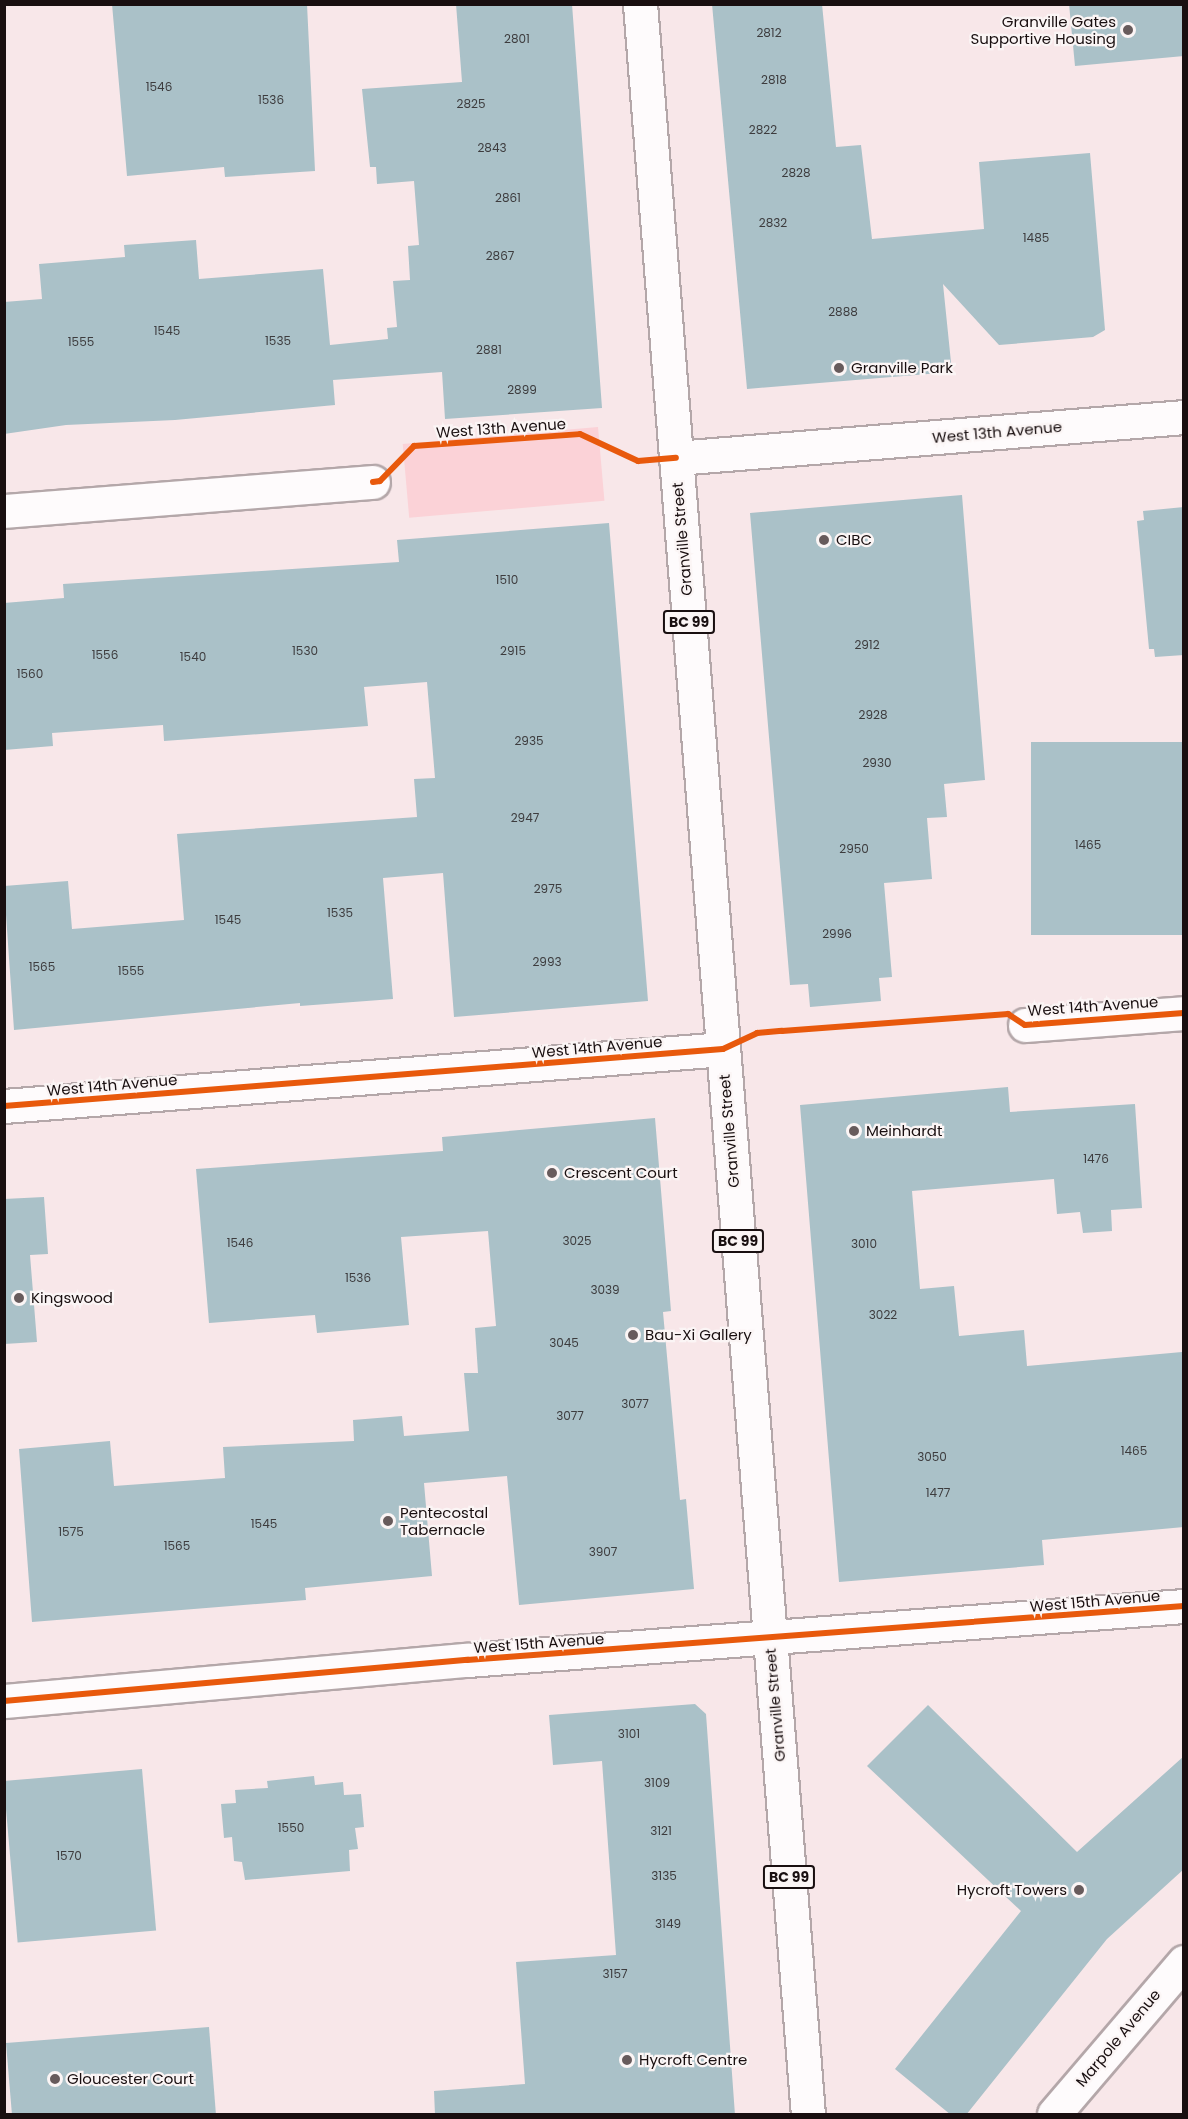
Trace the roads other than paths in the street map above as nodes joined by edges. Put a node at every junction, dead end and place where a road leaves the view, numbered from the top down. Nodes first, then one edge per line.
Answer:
1 (640, 4) edge
2 (1184, 417) edge
3 (676, 458) junction
4 (372, 482) dead end
5 (4, 511) edge
6 (1184, 1013) edge
7 (1024, 1025) dead end
8 (723, 1049) junction
9 (4, 1106) edge
10 (1184, 1606) edge
11 (770, 1639) junction
12 (4, 1701) edge
13 (1184, 1962) edge
14 (808, 2115) edge
15 (1054, 2115) edge

1 - 3 main road, Granville Street / BC 99
2 - 3 main road, West 13th Avenue
3 - 8 main road, Granville Street / BC 99
4 - 5 main road
6 - 7 main road, West 14th Avenue
8 - 9 main road, West 14th Avenue
8 - 11 main road, Granville Street / BC 99
10 - 11 main road, West 15th Avenue
11 - 12 main road, West 15th Avenue
11 - 14 main road, Granville Street / BC 99
13 - 15 main road, Marpole Avenue

